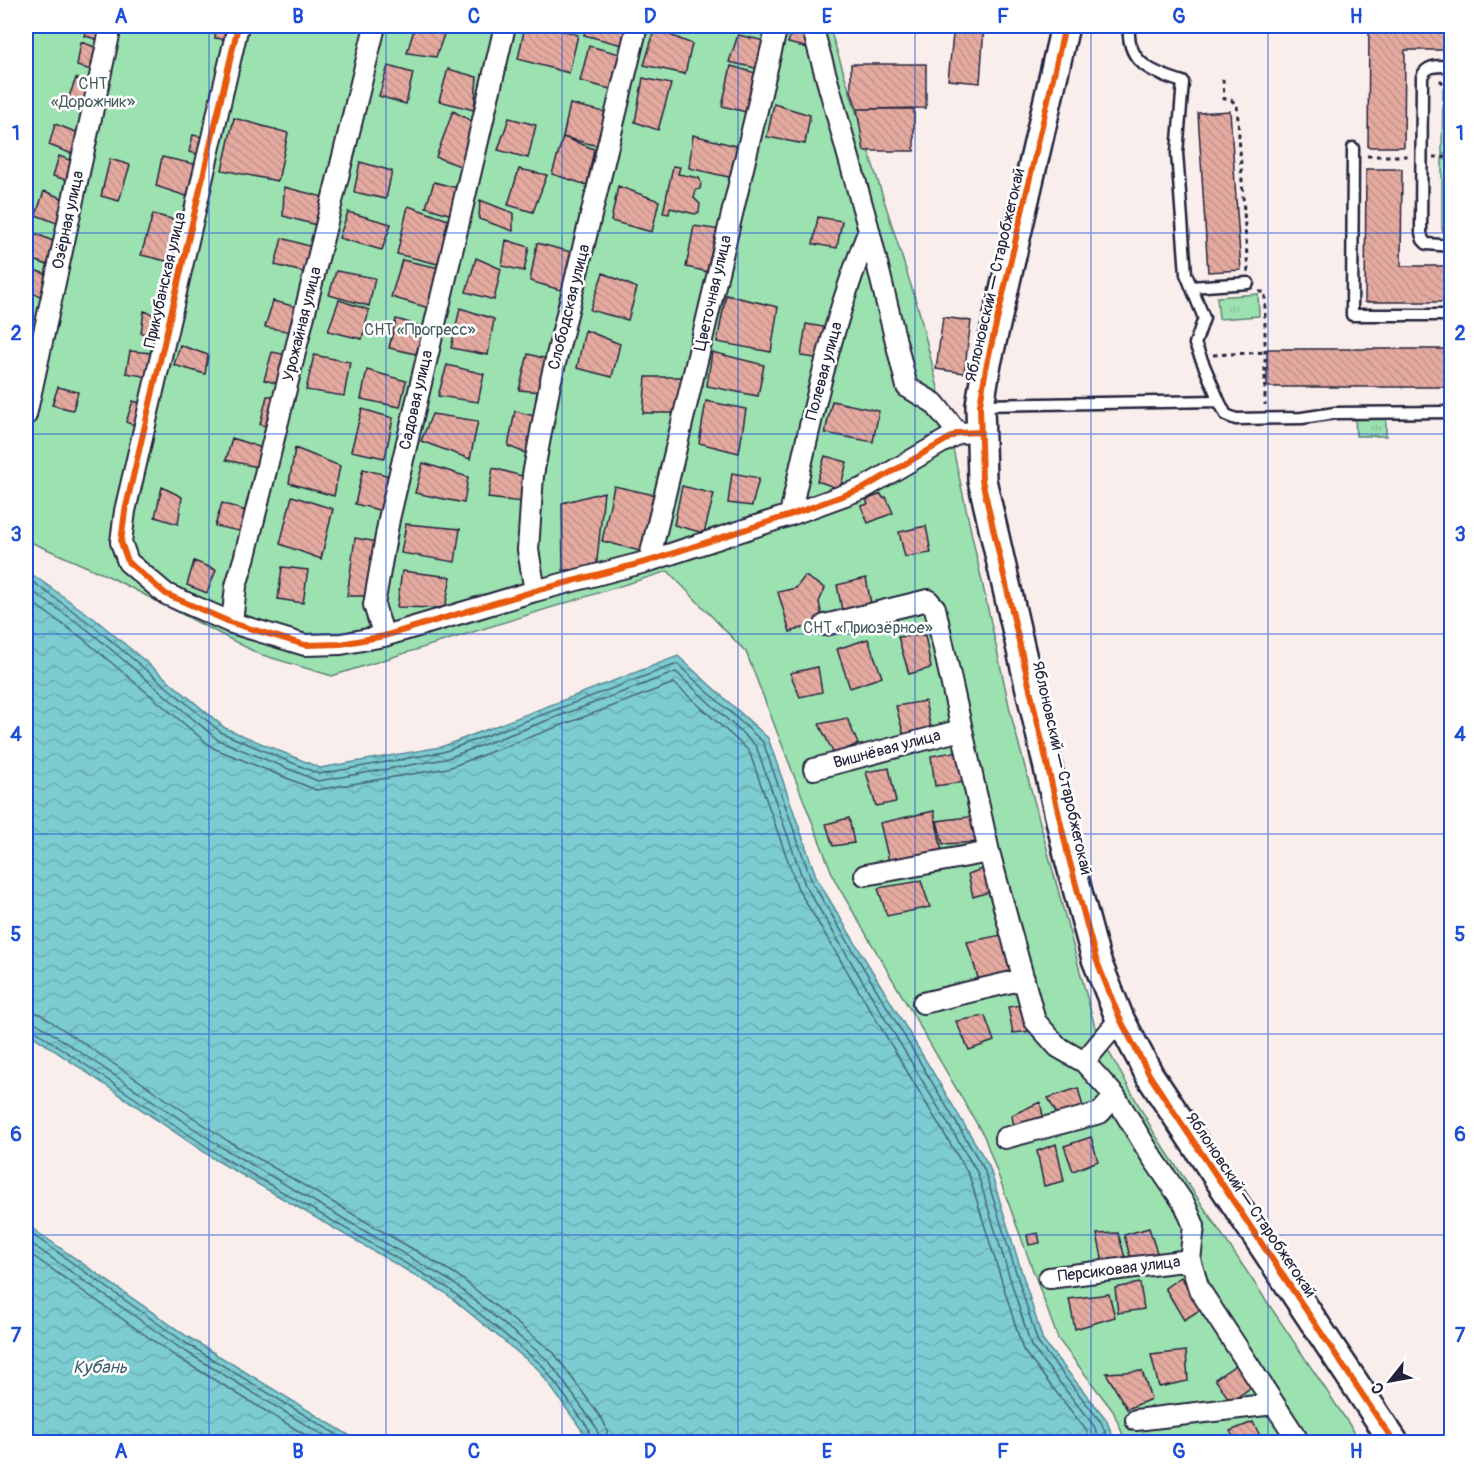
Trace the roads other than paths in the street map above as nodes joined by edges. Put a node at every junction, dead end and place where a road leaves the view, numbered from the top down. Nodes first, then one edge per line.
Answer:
1 (111, 26) edge
2 (238, 26) edge
3 (375, 26) edge
4 (505, 26) edge
5 (637, 26) edge
6 (777, 26) edge
7 (812, 26) edge
8 (1065, 26) edge
9 (1129, 26) edge
10 (1452, 66) edge
11 (1353, 152) road end
12 (868, 230) junction
13 (1452, 246) edge
14 (1248, 283) road end
15 (1191, 287) junction
16 (1452, 315) edge
17 (1219, 401) junction
18 (980, 405) junction
19 (1452, 412) edge
20 (26, 415) edge
21 (969, 432) junction
22 (790, 515) junction
23 (649, 561) junction
24 (535, 591) junction
25 (232, 623) junction
26 (825, 625) dead end
27 (384, 636) junction
28 (961, 730) junction
29 (814, 769) dead end
30 (989, 852) junction
31 (865, 875) dead end
32 (1024, 979) junction
33 (923, 1003) dead end
34 (1120, 1019) junction
35 (1084, 1062) junction
36 (1115, 1096) junction
37 (1005, 1138) dead end
38 (1190, 1260) junction
39 (1049, 1278) dead end
40 (1275, 1404) junction
41 (1136, 1420) dead end
42 (1299, 1443) edge
43 (1394, 1443) edge

1 - 20 street, Озёрная улица
2 - 25 street, Прикубанская улица
3 - 25 street, Урожайная улица
4 - 27 street, Садовая улица
5 - 24 street, Слободская улица
6 - 23 street, Цветочная улица
7 - 12 street
8 - 18 street, Яблоновский — Старобжегокай
9 - 15 lane
10 - 13 lane
11 - 16 lane
12 - 21 street
12 - 22 street, Полевая улица
14 - 15 lane
15 - 17 lane
17 - 18 lane
17 - 19 lane
18 - 21 street, Яблоновский — Старобжегокай
21 - 22 street
21 - 34 street, Яблоновский — Старобжегокай
22 - 23 street
23 - 24 street
24 - 27 street
25 - 27 street
26 - 28 street
28 - 29 street, Вишнёвая улица
28 - 30 street
30 - 31 street
30 - 32 street
32 - 33 street
32 - 35 street
34 - 35 street
34 - 43 street, Яблоновский — Старобжегокай
35 - 36 street
36 - 37 street
36 - 38 street
38 - 39 street, Персиковая улица
38 - 40 street
40 - 41 street
40 - 42 street

